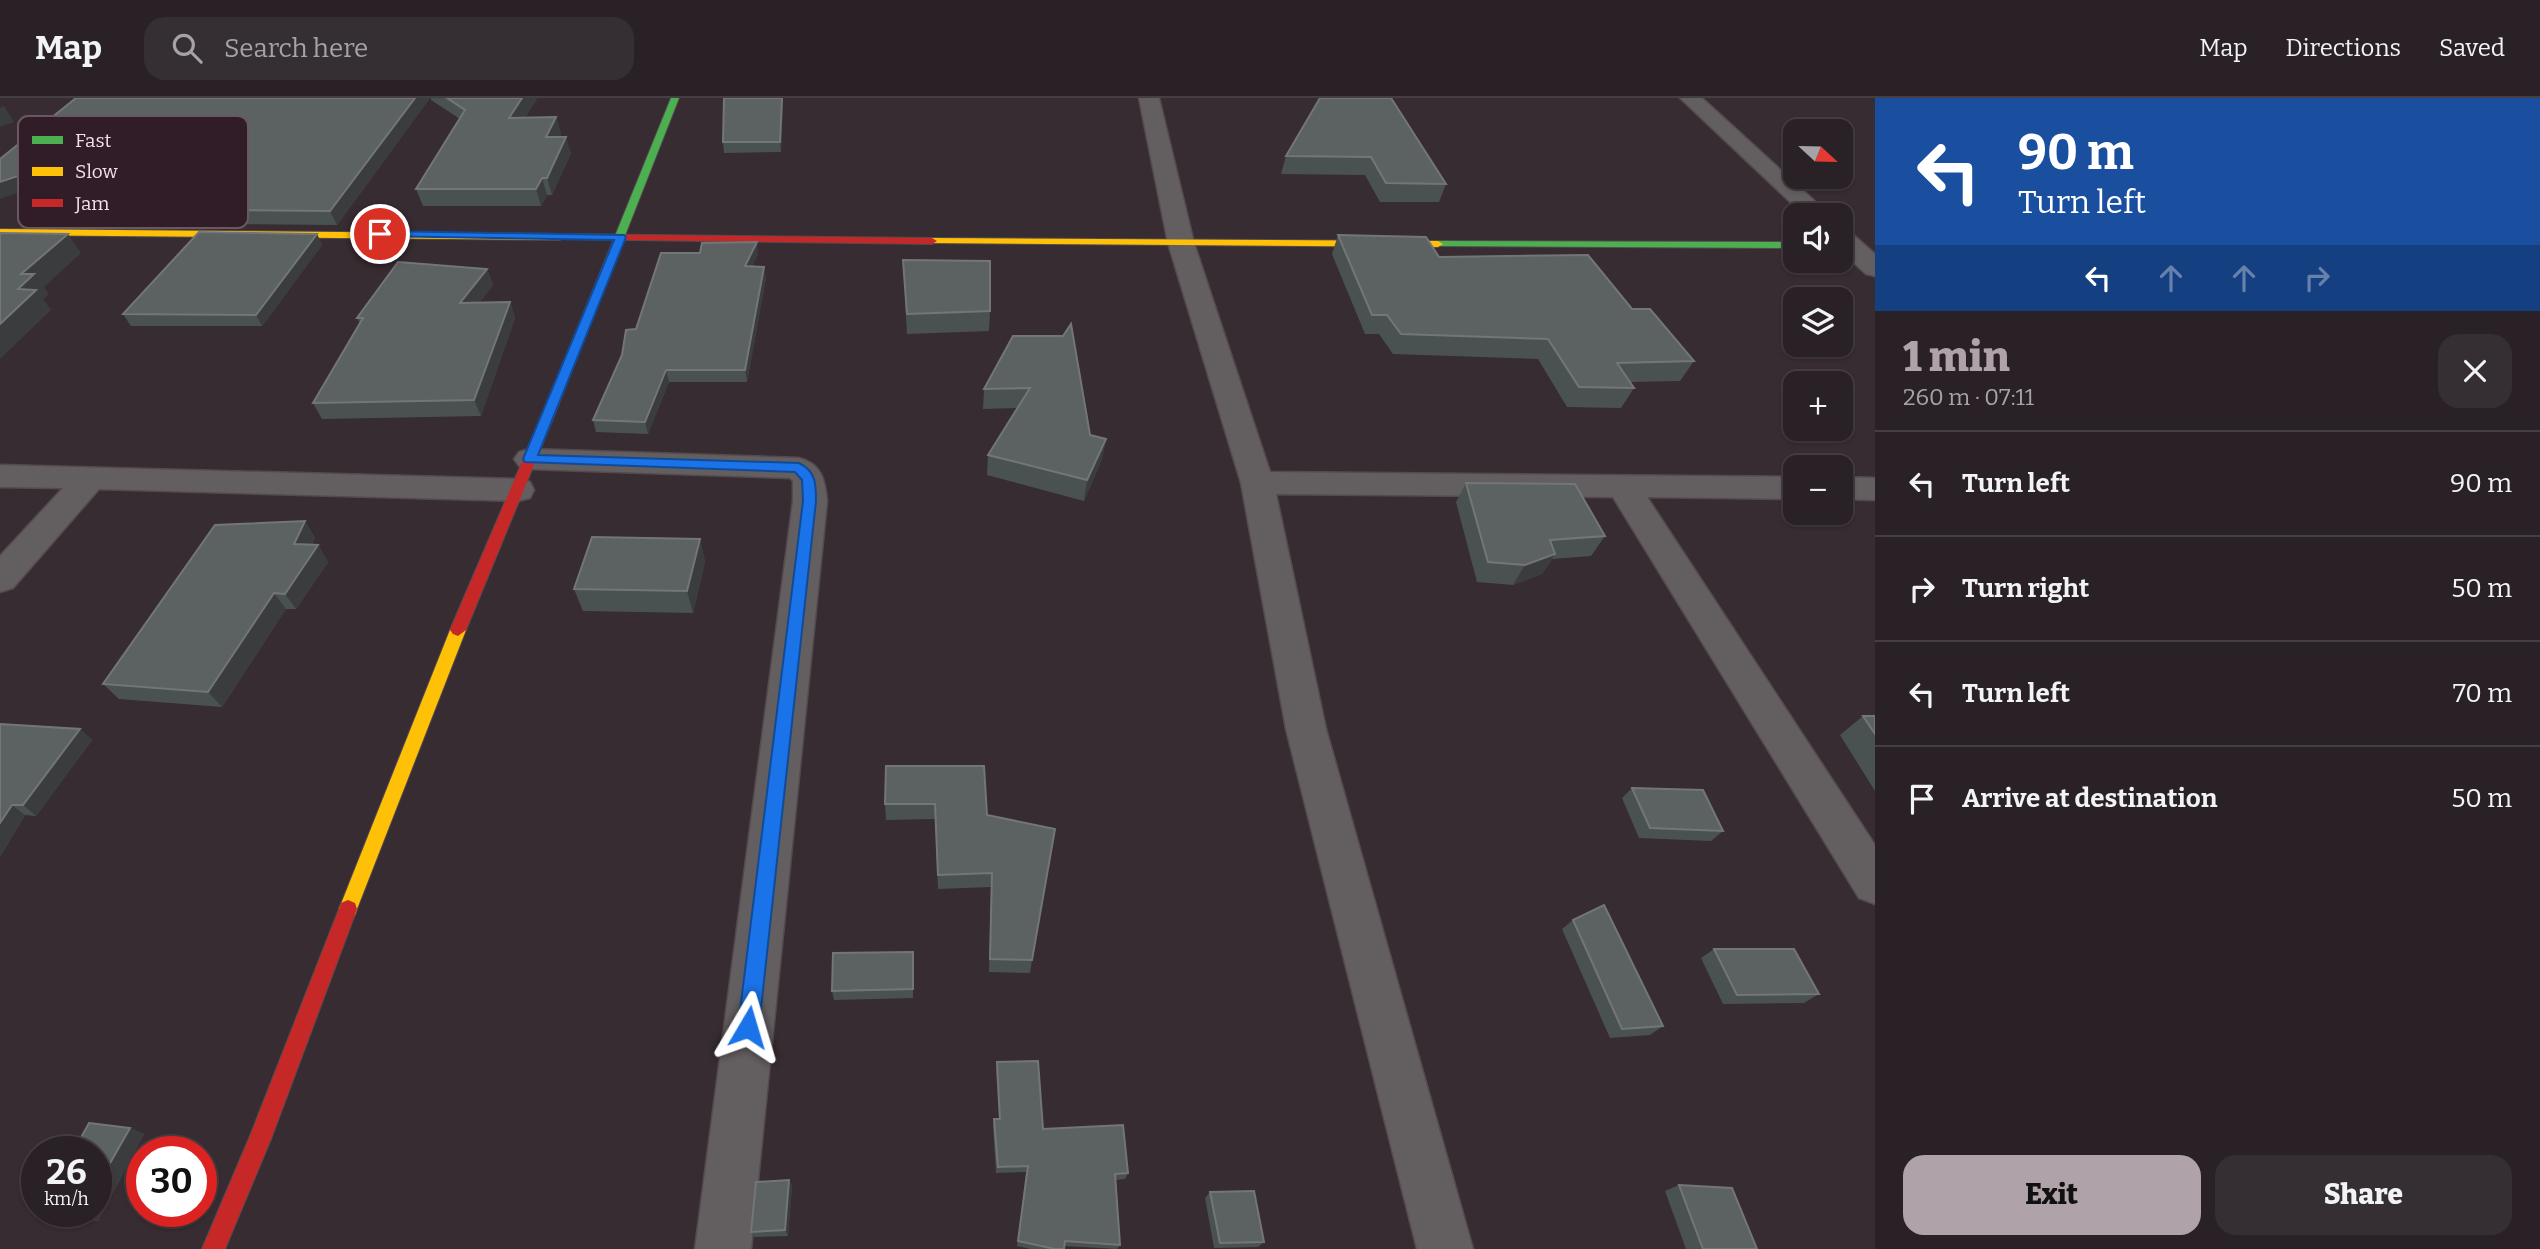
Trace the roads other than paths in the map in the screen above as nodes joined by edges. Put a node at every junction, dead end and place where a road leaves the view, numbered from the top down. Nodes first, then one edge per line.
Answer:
1 (675, 98) edge
2 (1149, 98) edge
3 (1689, 98) edge
4 (1805, 203) edge
5 (0, 232) edge
6 (621, 237) junction
7 (1181, 243) junction
8 (1853, 244) edge
9 (1783, 245) edge
10 (1875, 268) edge
11 (524, 474) junction
12 (0, 476) edge
13 (90, 479) junction
14 (1258, 483) junction
15 (1623, 486) junction
16 (1783, 488) edge
17 (1853, 488) edge
18 (1875, 489) edge
19 (0, 579) edge
20 (1875, 884) edge
21 (213, 1249) edge
22 (723, 1249) edge
23 (1446, 1249) edge

1 - 6 street
2 - 7 street
3 - 4 street
5 - 6 street
6 - 7 street
6 - 11 street
7 - 9 street
7 - 14 street
8 - 10 street
11 - 13 street
11 - 21 street
11 - 22 street
12 - 13 street
13 - 19 street
14 - 15 street
14 - 23 street
15 - 16 street
15 - 20 street
17 - 18 street

